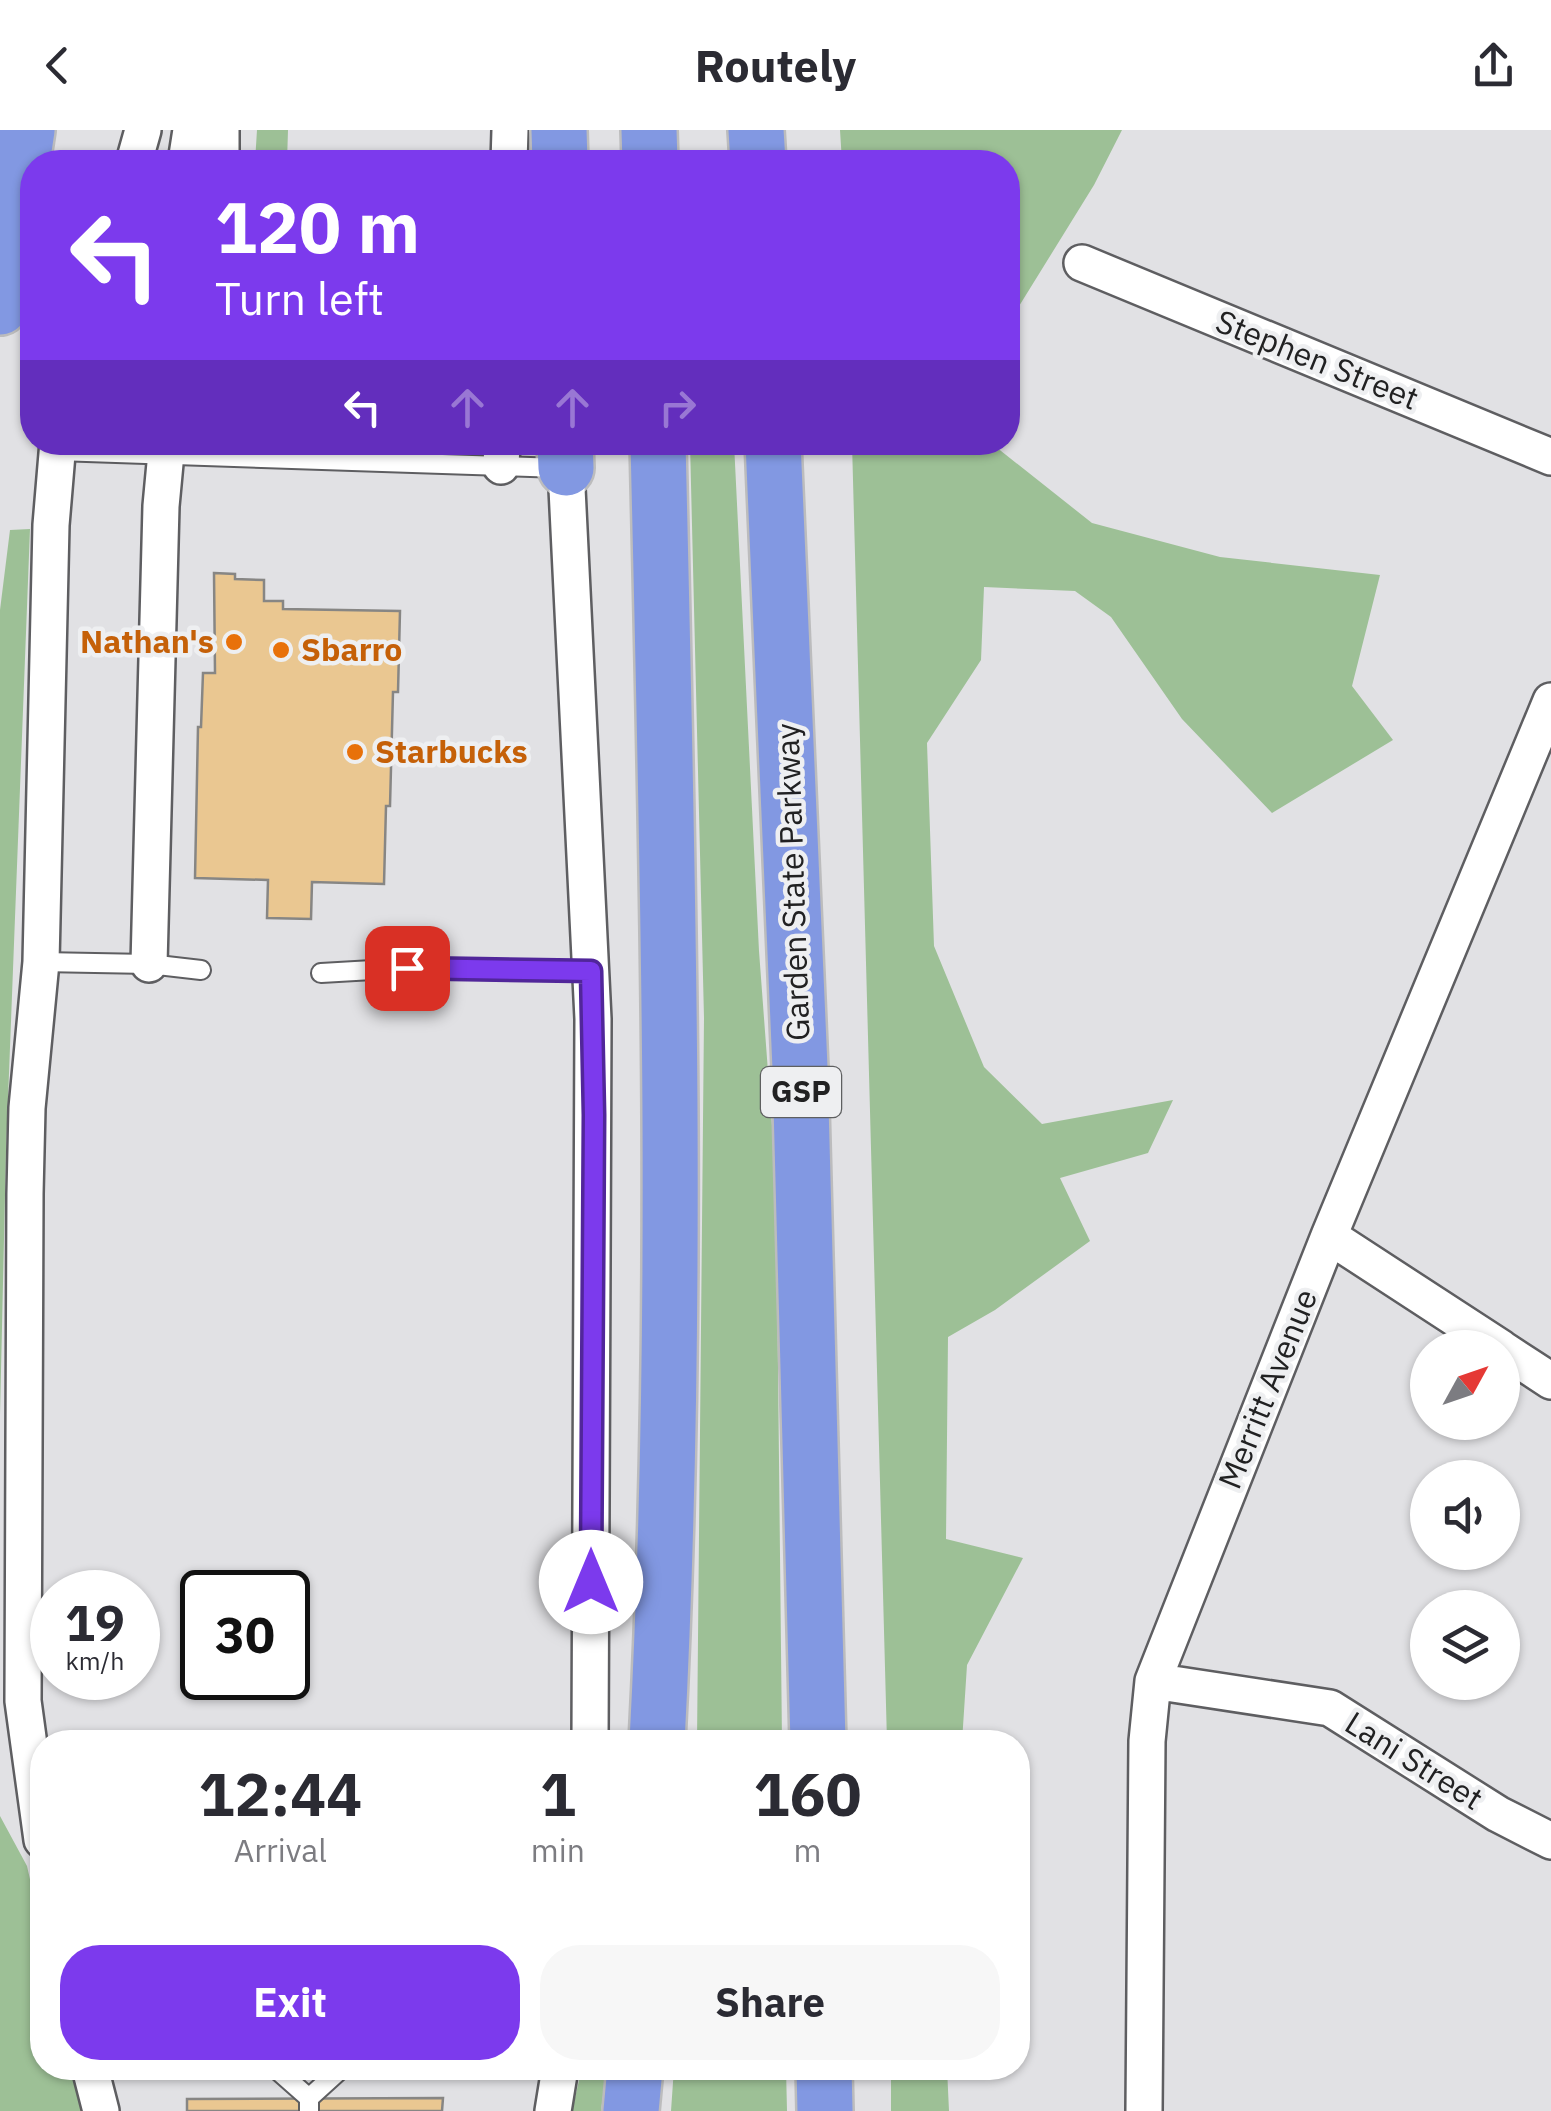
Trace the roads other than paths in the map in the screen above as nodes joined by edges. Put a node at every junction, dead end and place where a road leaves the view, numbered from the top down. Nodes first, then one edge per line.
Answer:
1 (20, 176) edge
2 (1082, 262) dead end
3 (0, 307) edge
4 (57, 455) edge
5 (165, 455) edge
6 (534, 455) edge
7 (658, 455) edge
8 (774, 455) edge
9 (566, 456) edge
10 (1551, 457) edge
11 (1551, 701) edge
12 (41, 962) junction
13 (150, 964) junction
14 (201, 970) dead end
15 (591, 971) junction
16 (320, 973) dead end
17 (1329, 1236) junction
18 (1474, 1330) edge
19 (1520, 1360) edge
20 (1551, 1381) edge
21 (1153, 1681) junction
22 (590, 1730) edge
23 (657, 1730) edge
24 (818, 1730) edge
25 (30, 1752) edge
26 (1551, 1841) edge
27 (93, 2080) edge
28 (286, 2080) edge
29 (331, 2080) edge
30 (558, 2080) edge
31 (634, 2080) edge
32 (824, 2080) edge
33 (309, 2105) edge
34 (100, 2111) edge
35 (553, 2111) edge
36 (630, 2111) edge
37 (824, 2111) edge
38 (1144, 2111) edge

1 - 3 highway
2 - 10 street, Stephen Street
4 - 12 street
5 - 13 street
6 - 9 lane
7 - 23 highway
8 - 24 highway, Garden State Parkway / GSP
9 - 15 street
11 - 17 street, Merritt Avenue
12 - 13 lane
12 - 25 street
13 - 14 lane
15 - 16 lane
15 - 22 street
17 - 18 street
17 - 21 street, Merritt Avenue
19 - 20 street
21 - 26 street, Lani Street
21 - 38 street, Merritt Avenue
27 - 34 street
28 - 33 lane
29 - 33 lane
30 - 35 street
31 - 36 highway
32 - 37 highway

